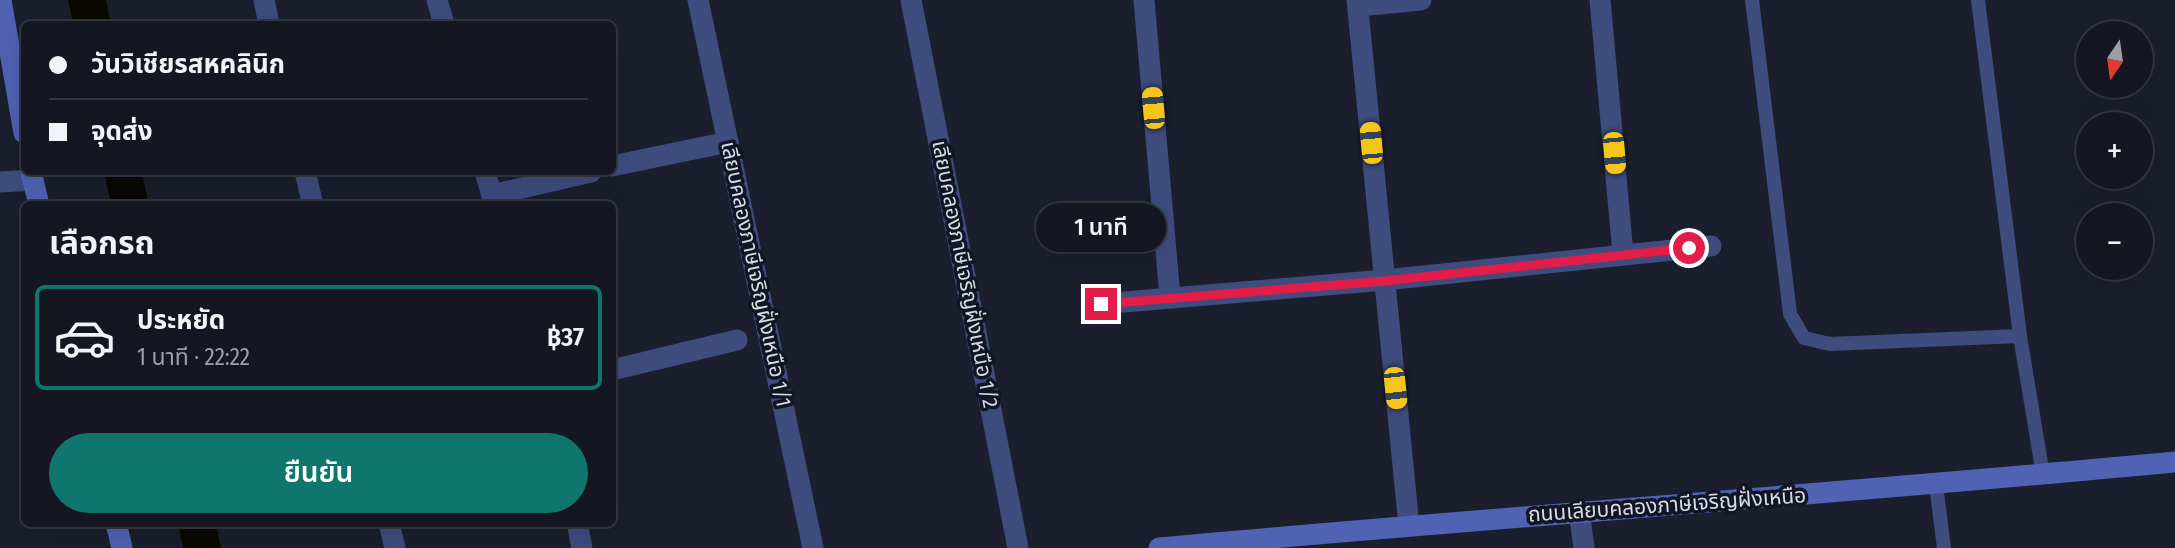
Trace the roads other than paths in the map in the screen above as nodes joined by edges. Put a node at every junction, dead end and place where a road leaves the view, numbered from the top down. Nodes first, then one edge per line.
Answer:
1 (1, 0) edge
2 (264, 0) edge
3 (437, 0) edge
4 (698, 0) edge
5 (911, 0) edge
6 (1144, 0) edge
7 (1421, 0) edge
8 (1600, 0) edge
9 (1752, 0) edge
10 (1978, 0) edge
11 (1357, 3) edge
12 (269, 21) edge
13 (443, 21) edge
14 (21, 116) edge
15 (728, 142) junction
16 (616, 165) edge
17 (306, 175) edge
18 (486, 175) edge
19 (580, 175) edge
20 (32, 176) edge
21 (0, 182) edge
22 (493, 200) edge
23 (38, 201) edge
24 (312, 201) edge
25 (1711, 246) dead end
26 (1623, 254) junction
27 (1385, 281) junction
28 (1170, 297) junction
29 (1101, 304) dead end
30 (2020, 336) junction
31 (737, 340) dead end
32 (616, 369) edge
33 (2175, 462) edge
34 (2043, 475) junction
35 (1936, 485) junction
36 (1579, 511) junction
37 (1409, 526) junction
38 (117, 527) edge
39 (390, 527) edge
40 (578, 527) edge
41 (1256, 544) edge
42 (122, 548) edge
43 (395, 548) edge
44 (582, 548) edge
45 (813, 548) edge
46 (1018, 548) edge
47 (1159, 548) edge
48 (1584, 548) edge
49 (1944, 548) edge

1 - 14 main road
2 - 12 street
3 - 13 street
4 - 15 street, เลียบคลองภาษีเจริญฝั่งเหนือ 1/1
5 - 46 street, เลียบคลองภาษีเจริญฝั่งเหนือ 1/2
6 - 28 street
7 - 11 street
8 - 26 street
9 - 30 lane
10 - 30 lane
11 - 27 street
15 - 16 street
15 - 45 street, เลียบคลองภาษีเจริญฝั่งเหนือ 1/1
17 - 24 street
18 - 22 street
19 - 22 street
20 - 21 street
20 - 23 main road
25 - 26 street
26 - 27 street
27 - 28 street
27 - 37 street
28 - 29 street
30 - 34 lane
31 - 32 street
33 - 34 main road, ถนนเลียบคลองภาษีเจริญฝั่งเหนือ
34 - 35 main road, ถนนเลียบคลองภาษีเจริญฝั่งเหนือ
35 - 36 main road, ถนนเลียบคลองภาษีเจริญฝั่งเหนือ
35 - 49 lane
36 - 37 main road, ถนนเลียบคลองภาษีเจริญฝั่งเหนือ
36 - 48 street
37 - 41 main road, ถนนเลียบคลองภาษีเจริญฝั่งเหนือ
38 - 42 main road
39 - 43 street
40 - 44 street
41 - 47 main road, ถนนเลียบคลองภาษีเจริญฝั่งเหนือ

